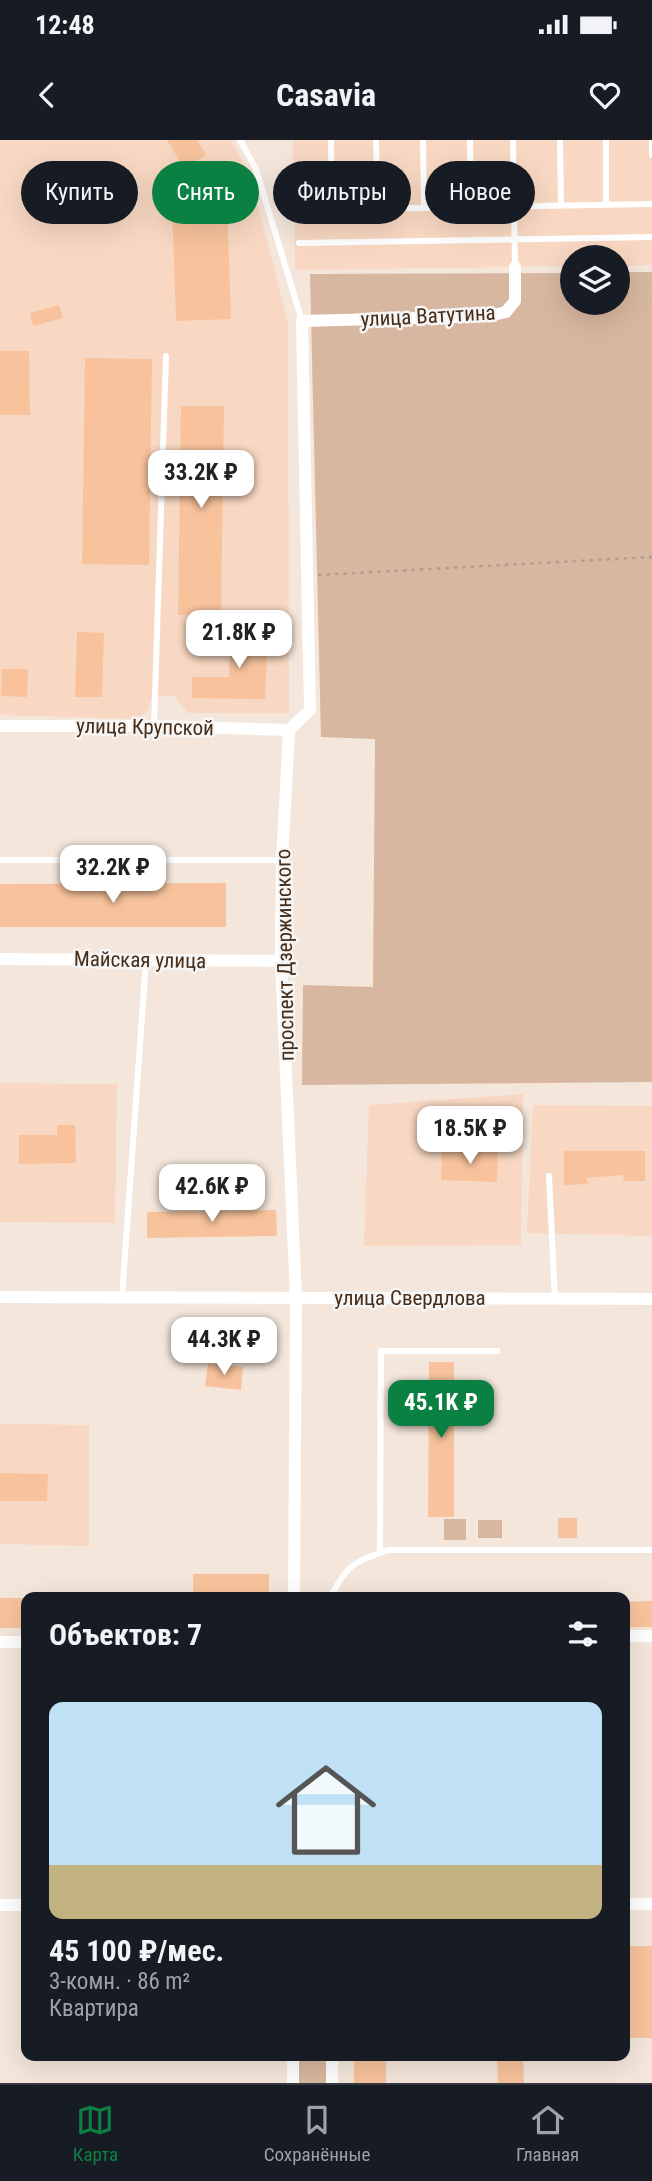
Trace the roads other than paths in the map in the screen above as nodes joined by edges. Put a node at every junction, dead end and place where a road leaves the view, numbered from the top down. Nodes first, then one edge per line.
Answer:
1 (240, 140) edge
2 (331, 140) edge
3 (376, 140) edge
4 (423, 140) edge
5 (470, 140) edge
6 (513, 140) edge
7 (560, 140) edge
8 (606, 140) edge
9 (652, 140) edge
10 (652, 155) edge
11 (331, 161) edge
12 (377, 161) edge
13 (470, 161) edge
14 (513, 161) edge
15 (606, 204) junction
16 (652, 204) edge
17 (535, 205) edge
18 (561, 205) junction
19 (411, 207) edge
20 (424, 207) joint
21 (515, 224) edge
22 (652, 237) edge
23 (515, 239) junction
24 (299, 243) dead end
25 (515, 267) joint
26 (302, 321) junction
27 (166, 356) dead end
28 (0, 726) edge
29 (154, 726) junction
30 (289, 730) junction
31 (0, 860) edge
32 (282, 860) junction
33 (0, 958) edge
34 (146, 960) junction
35 (281, 961) junction
36 (550, 1176) dead end
37 (0, 1297) edge
38 (122, 1297) junction
39 (296, 1298) junction
40 (555, 1299) junction
41 (652, 1299) edge
42 (497, 1351) dead end
43 (652, 1550) edge
44 (380, 1553) junction
45 (294, 1592) edge
46 (333, 1592) edge
47 (630, 1636) edge
48 (652, 1636) edge
49 (0, 1642) edge
50 (21, 1642) edge
51 (630, 1904) edge
52 (652, 1904) edge
53 (0, 1905) edge
54 (21, 1905) edge
55 (293, 2061) edge
56 (332, 2061) edge
57 (293, 2083) edge
58 (332, 2083) edge

1 - 26 lane
2 - 11 lane
3 - 12 lane
4 - 20 lane
5 - 13 lane
6 - 14 lane
7 - 18 lane
8 - 15 lane
9 - 10 lane
15 - 16 lane
15 - 18 lane
17 - 18 lane
19 - 20 lane
21 - 23 lane
22 - 23 lane
23 - 24 lane
23 - 25 lane
25 - 26 street, улица Ватутина
26 - 30 street
27 - 29 lane
28 - 29 street, улица Крупской
29 - 30 street, улица Крупской
30 - 32 street, проспект Дзержинского
31 - 32 lane
32 - 35 street, проспект Дзержинского
33 - 34 street, Майская улица
34 - 35 street, Майская улица
34 - 38 lane
35 - 39 street, проспект Дзержинского
36 - 40 lane
37 - 38 street, улица Свердлова
38 - 39 street, улица Свердлова
39 - 40 street, улица Свердлова
39 - 45 street, проспект Дзержинского
40 - 41 street, улица Свердлова
42 - 44 lane
43 - 44 lane
44 - 46 lane
47 - 48 street
49 - 50 street
51 - 52 street
53 - 54 street
55 - 57 street
56 - 58 street

